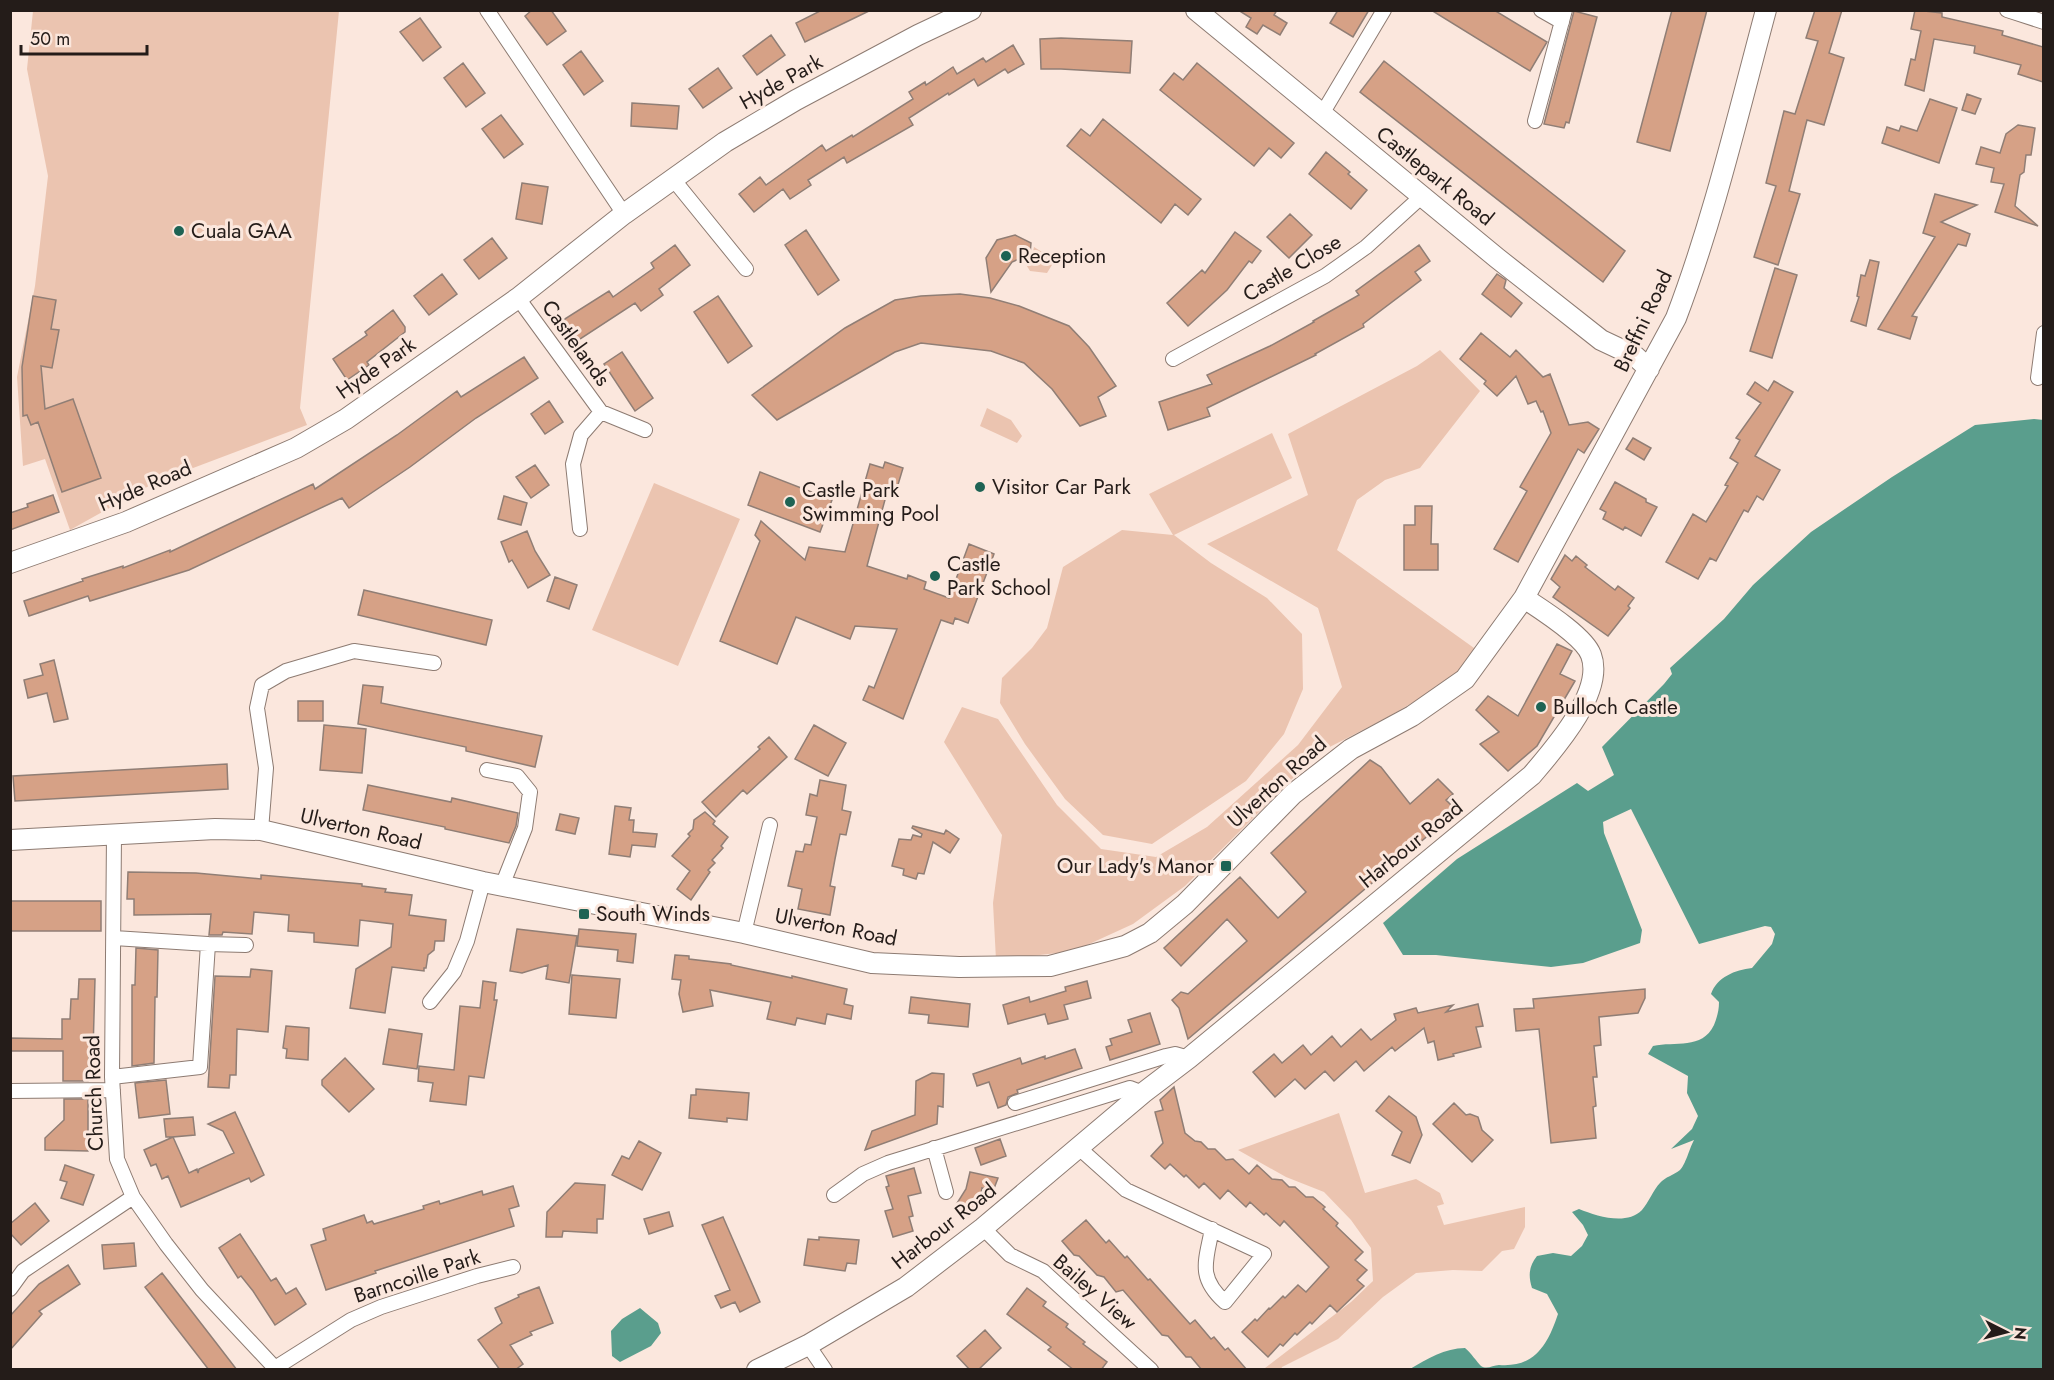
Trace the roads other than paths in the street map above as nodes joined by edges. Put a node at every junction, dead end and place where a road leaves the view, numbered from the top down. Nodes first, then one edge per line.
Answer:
1 (487, 10) edge
2 (971, 10) edge
3 (1196, 10) edge
4 (1384, 10) edge
5 (1540, 10) edge
6 (1766, 10) edge
7 (2007, 10) edge
8 (1563, 16) edge
9 (2043, 22) edge
10 (1322, 114) junction
11 (1535, 122) dead end
12 (674, 179) junction
13 (1421, 197) junction
14 (624, 214) junction
15 (746, 268) dead end
16 (518, 298) junction
17 (2043, 333) edge
18 (1173, 359) dead end
19 (1649, 369) junction
20 (2038, 378) dead end
21 (601, 412) junction
22 (645, 430) dead end
23 (296, 448) joint
24 (580, 529) dead end
25 (10, 563) edge
26 (1524, 598) junction
27 (434, 663) dead end
28 (487, 770) dead end
29 (770, 825) dead end
30 (261, 830) junction
31 (114, 834) junction
32 (10, 840) edge
33 (493, 884) junction
34 (744, 933) junction
35 (114, 938) junction
36 (208, 944) junction
37 (246, 945) dead end
38 (430, 1002) dead end
39 (1189, 1058) junction
40 (112, 1083) junction
41 (10, 1091) edge
42 (1143, 1094) junction
43 (1015, 1103) dead end
44 (934, 1148) junction
45 (1079, 1148) junction
46 (946, 1192) dead end
47 (834, 1195) dead end
48 (133, 1197) junction
49 (983, 1228) junction
50 (1212, 1229) junction
51 (513, 1267) dead end
52 (10, 1289) edge
53 (808, 1345) junction
54 (275, 1368) edge
55 (757, 1370) edge
56 (825, 1370) edge
57 (1151, 1370) edge

1 - 14 street
2 - 12 street, Hyde Park
3 - 10 street, Castlepark Road
4 - 10 street
5 - 8 street
6 - 19 street, Breffni Road
7 - 9 street
8 - 11 street
10 - 13 street, Castlepark Road
12 - 14 street, Hyde Park
12 - 15 street
13 - 18 street, Castle Close
13 - 19 street, Castlepark Road
14 - 16 street, Hyde Park
16 - 21 street, Castlelands
16 - 23 street, Hyde Park
17 - 20 street
19 - 26 street, Breffni Road
21 - 22 street, Castlelands
21 - 24 street, Castlelands
23 - 25 street, Hyde Road
26 - 34 street, Ulverton Road
26 - 39 street, Harbour Road
27 - 30 street
28 - 33 street
29 - 34 street
30 - 31 street, Ulverton Road
30 - 33 street, Ulverton Road
31 - 32 street, Ulverton Road
31 - 35 street, Church Road
33 - 34 street, Ulverton Road
33 - 38 street
35 - 36 street
35 - 40 street, Church Road
36 - 37 street
36 - 40 street
39 - 42 street, Harbour Road
39 - 43 street
40 - 41 street
40 - 48 street, Church Road
42 - 44 street
42 - 45 street, Harbour Road
44 - 46 street
44 - 47 street
45 - 49 street, Harbour Road
45 - 50 street
48 - 52 street
48 - 54 street, Church Road
49 - 53 street, Harbour Road
49 - 57 street, Bailey View
50 - 50 street
51 - 54 street, Barncoille Park
53 - 55 street, Harbour Road
53 - 56 street

